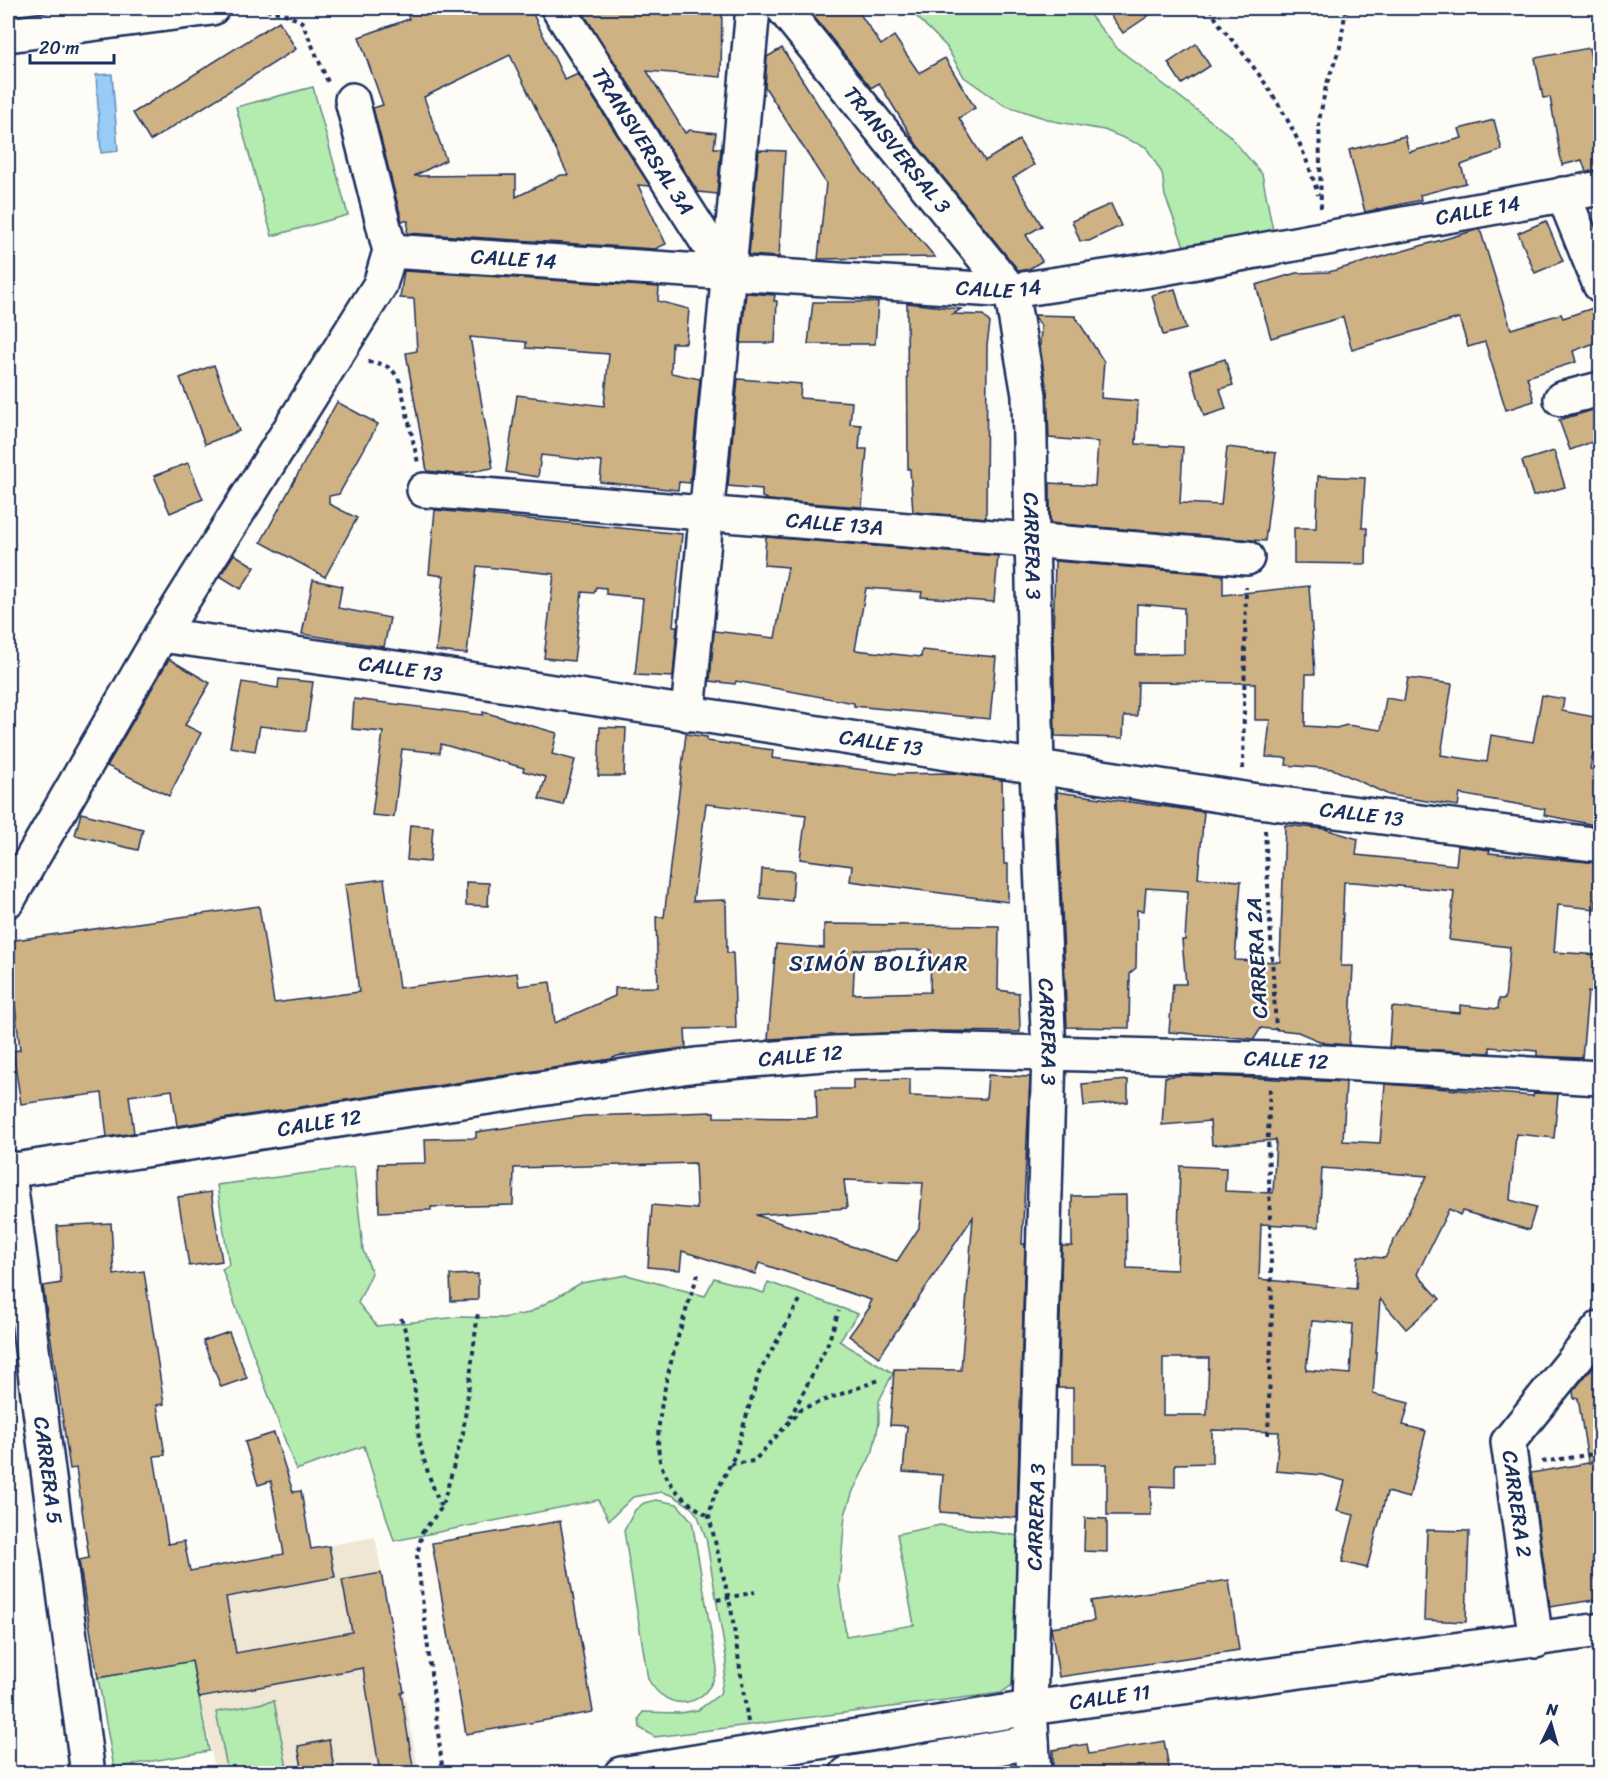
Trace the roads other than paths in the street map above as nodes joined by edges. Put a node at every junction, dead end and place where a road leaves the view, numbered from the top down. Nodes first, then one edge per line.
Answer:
1 (212, 8) edge
2 (558, 8) edge
3 (753, 8) edge
4 (783, 8) edge
5 (8, 35) edge
6 (351, 100) road end
7 (1600, 188) edge
8 (1563, 194) junction
9 (390, 251) junction
10 (727, 273) junction
11 (1600, 285) edge
12 (1011, 291) junction
13 (1600, 389) edge
14 (1561, 399) dead end
15 (424, 490) road end
16 (705, 513) junction
17 (1032, 540) junction
18 (1247, 558) road end
19 (161, 635) junction
20 (688, 714) junction
21 (1037, 768) junction
22 (1600, 845) edge
23 (8, 900) edge
24 (1049, 1054) junction
25 (1600, 1078) edge
26 (8, 1170) edge
27 (1600, 1328) edge
28 (1600, 1630) edge
29 (1536, 1641) junction
30 (1030, 1708) junction
31 (1033, 1758) edge
32 (88, 1773) edge
33 (621, 1773) edge
34 (847, 1773) edge

1 - 5 street
2 - 10 street, TRANSVERSAL 3A
3 - 10 street
4 - 12 street, TRANSVERSAL 3
6 - 9 street
7 - 8 street, CALLE 14
8 - 11 street
8 - 12 street, CALLE 14
9 - 10 street, CALLE 14
9 - 19 street
10 - 12 street, CALLE 14
10 - 16 street
12 - 17 street, CARRERA 3
13 - 14 street
15 - 16 street, CALLE 13A
16 - 17 street, CALLE 13A
16 - 20 street
17 - 18 street, CALLE 13A
17 - 21 street, CARRERA 3
19 - 20 street, CALLE 13
19 - 23 street
20 - 21 street, CALLE 13
21 - 22 street, CALLE 13
21 - 24 street, CARRERA 3
24 - 25 street, CALLE 12
24 - 26 street, CALLE 12
24 - 30 street, CARRERA 3
26 - 32 street, CARRERA 5
27 - 29 street, CARRERA 2
28 - 29 street, CALLE 11
29 - 30 street, CALLE 11
30 - 31 street, CARRERA 3
30 - 33 street, CALLE 11
31 - 34 street

